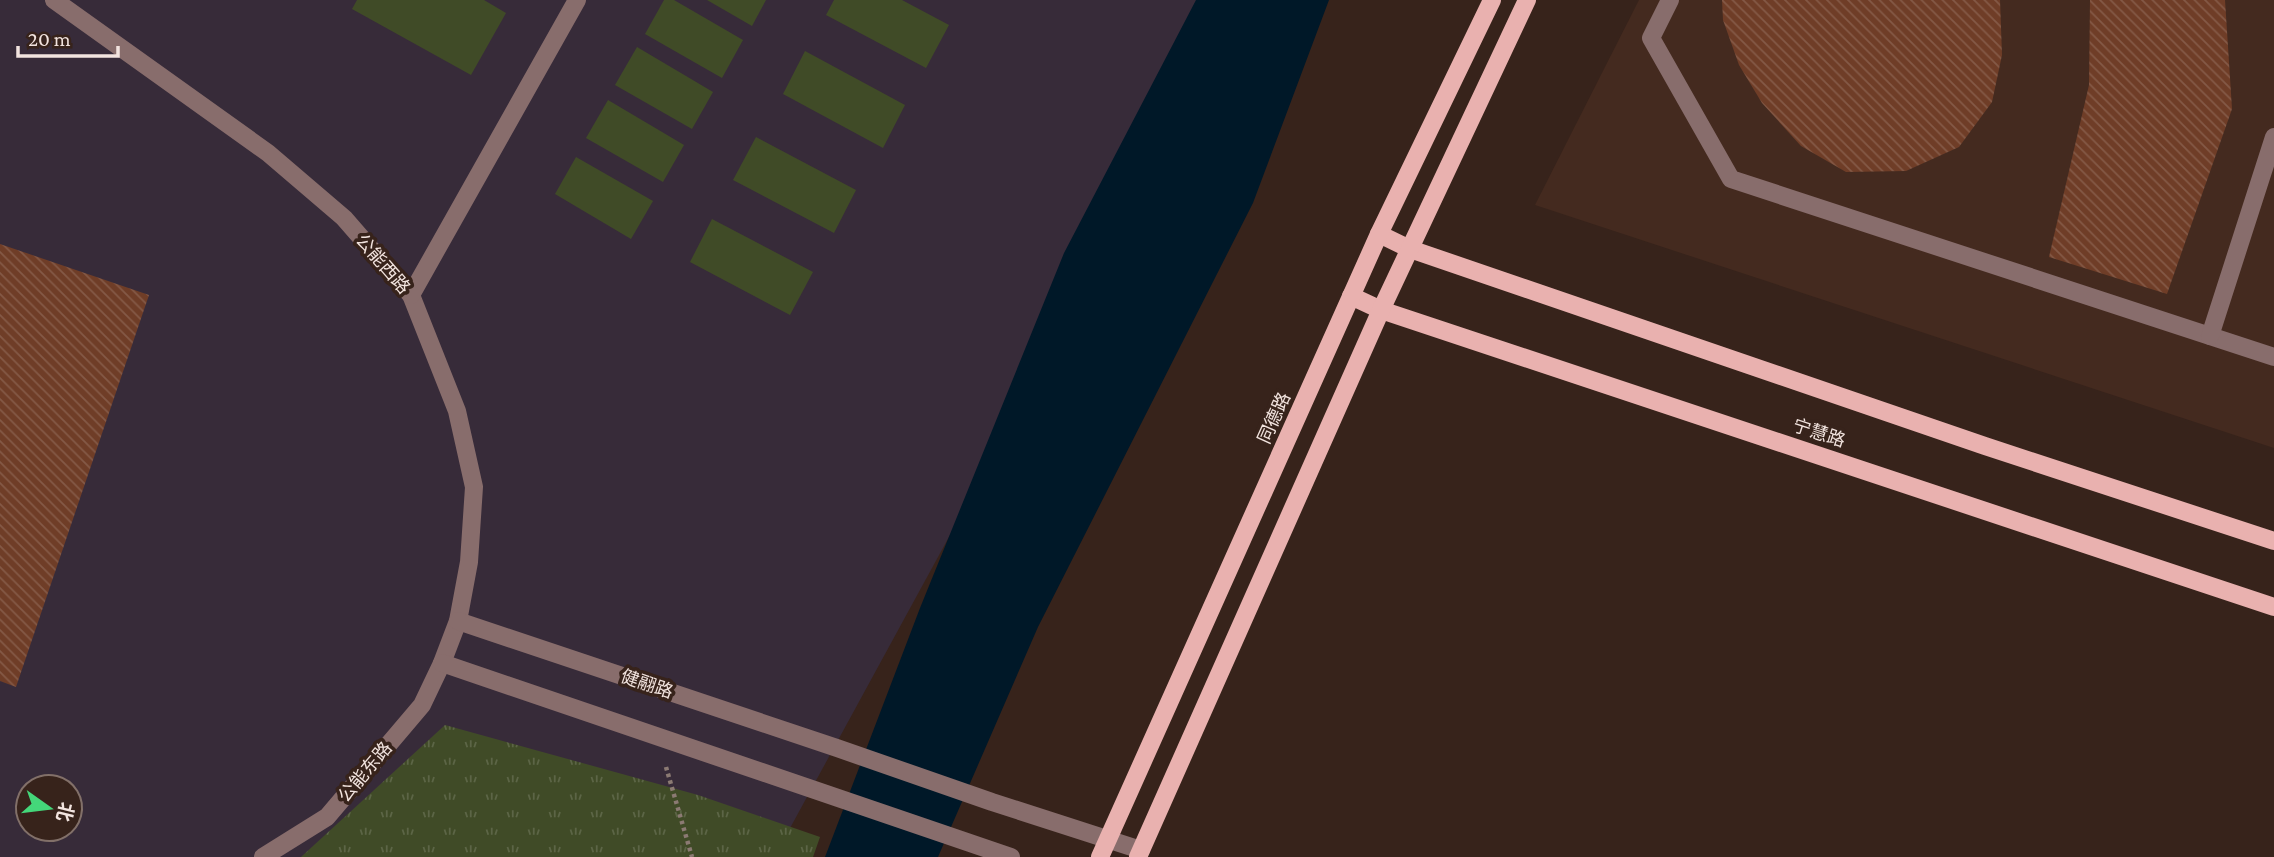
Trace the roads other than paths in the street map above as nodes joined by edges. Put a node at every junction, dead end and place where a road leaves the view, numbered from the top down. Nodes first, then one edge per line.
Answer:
1 (54, 0) edge
2 (577, 0) edge
3 (1492, 0) edge
4 (1527, 0) edge
5 (1670, 0) edge
6 (2274, 137) edge
7 (1379, 234) junction
8 (1410, 249) junction
9 (411, 295) junction
10 (1352, 296) junction
11 (1381, 310) junction
12 (2210, 336) junction
13 (2274, 357) edge
14 (2274, 541) edge
15 (2274, 607) edge
16 (458, 621) junction
17 (442, 663) junction
18 (1108, 838) junction
19 (1140, 853) edge
20 (263, 857) edge
21 (1011, 857) edge
22 (1100, 857) edge

1 - 9 street, 公能西路
2 - 9 street
3 - 7 main road, 同德路
4 - 8 main road
5 - 12 street
6 - 12 street
7 - 8 main road
7 - 10 main road, 同德路
8 - 11 main road
8 - 14 main road
9 - 16 street, 公能西路
10 - 11 main road, 宁慧路
10 - 18 main road, 同德路
11 - 15 main road, 宁慧路
11 - 19 main road
12 - 13 street
16 - 17 street, 公能西路
16 - 18 street, 健翮路
17 - 20 street, 公能东路
17 - 21 street
18 - 19 street, 健翮路
18 - 22 main road, 同德路

